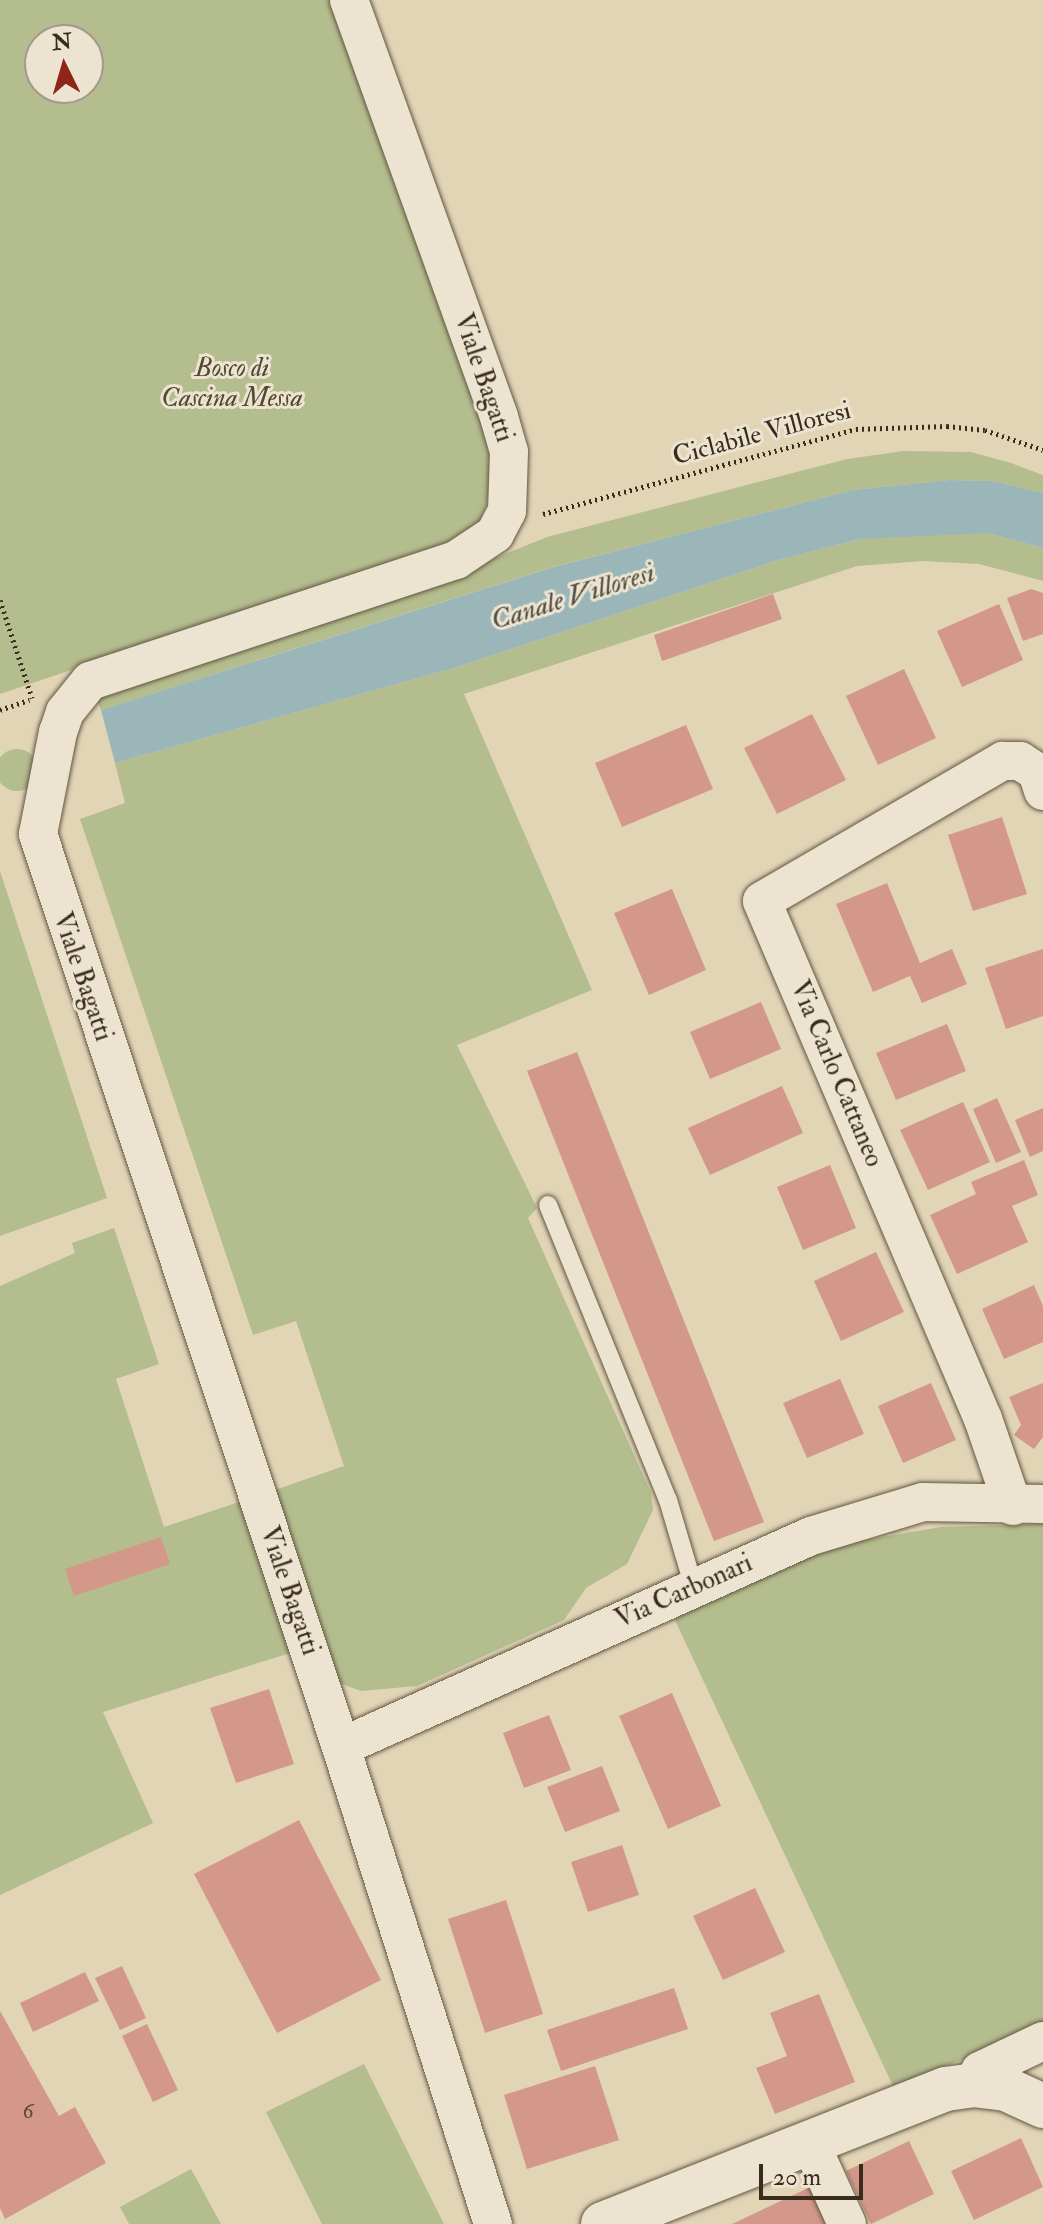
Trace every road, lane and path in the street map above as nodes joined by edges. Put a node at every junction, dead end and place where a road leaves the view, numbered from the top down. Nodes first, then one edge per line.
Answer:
1 (349, 0) edge
2 (1043, 450) edge
3 (495, 534) junction
4 (0, 600) edge
5 (0, 710) edge
6 (1043, 791) edge
7 (548, 1205) dead end
8 (1028, 1505) edge
9 (694, 1588) junction
10 (341, 1747) junction
11 (1043, 2041) edge
12 (973, 2085) junction
13 (1043, 2106) edge
14 (809, 2140) junction
15 (493, 2224) edge
16 (603, 2224) edge
17 (847, 2224) edge

1 - 3 street, Viale Bagatti
2 - 3 path, Ciclabile Villoresi
3 - 10 street, Viale Bagatti
4 - 5 path
6 - 8 street, Via Carlo Cattaneo
7 - 9 lane
8 - 9 street, Via Carbonari
9 - 10 street, Via Carbonari
10 - 15 street, Viale Bagatti
11 - 12 street
12 - 13 street
12 - 14 street
14 - 16 street
14 - 17 street

